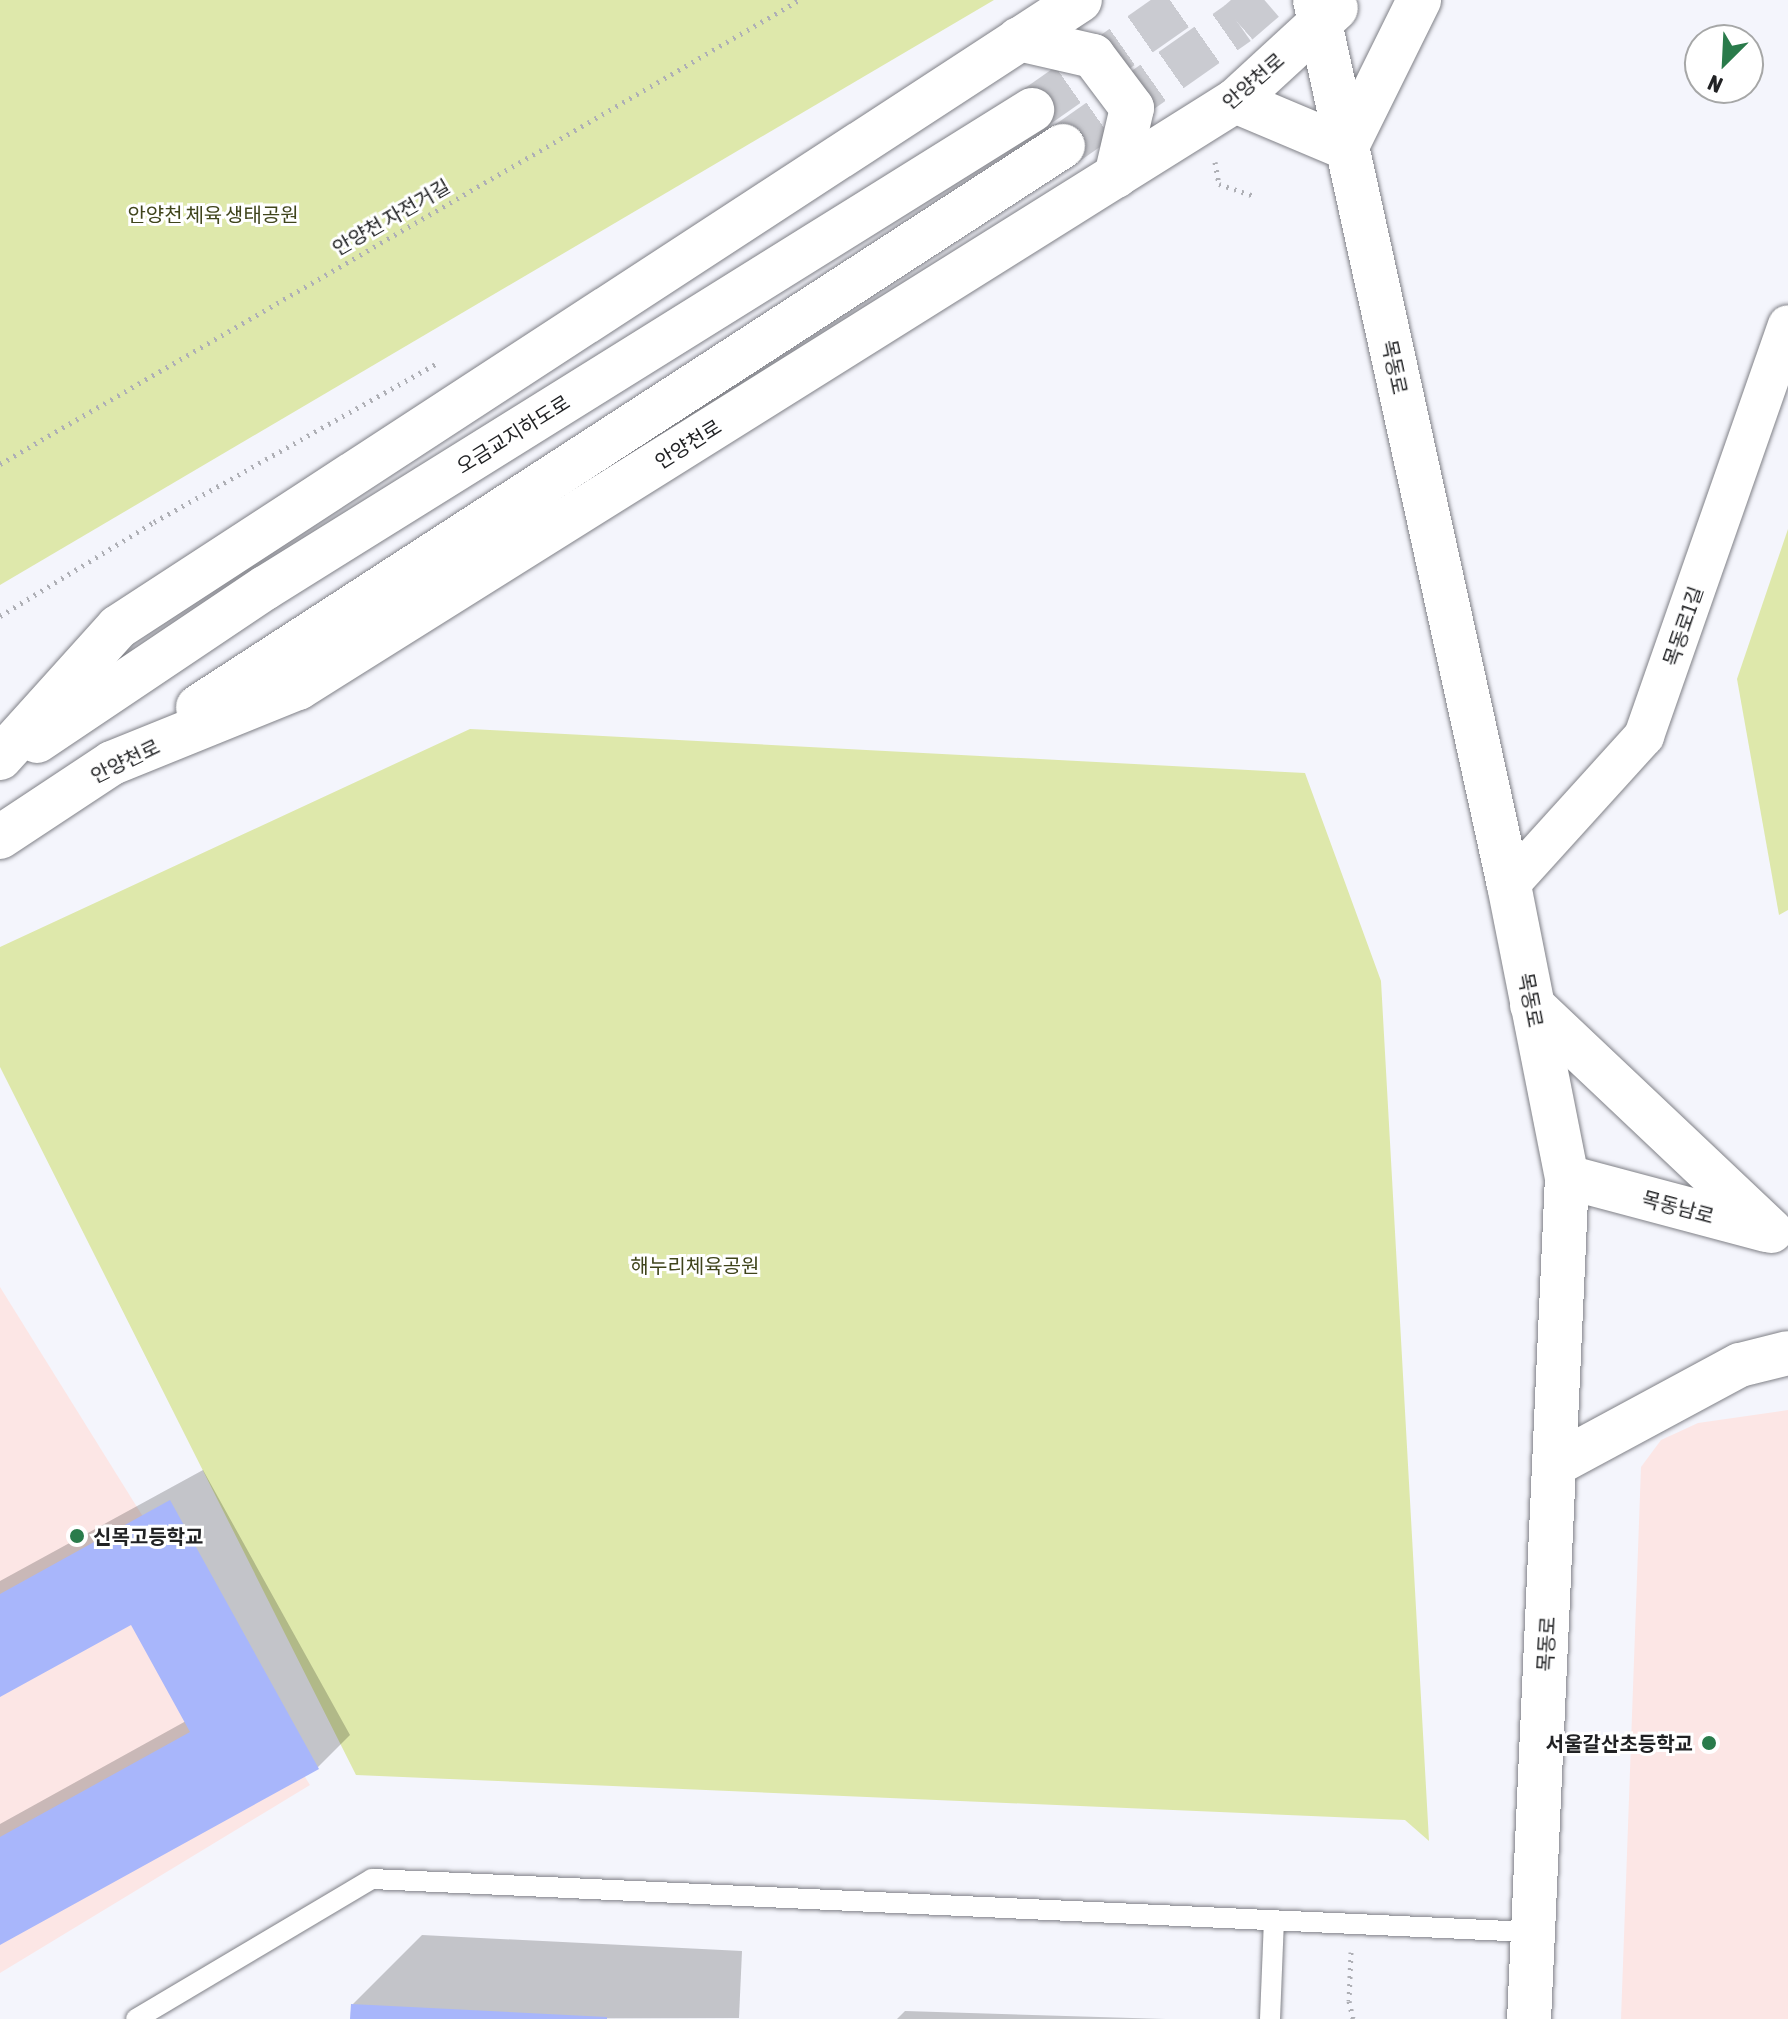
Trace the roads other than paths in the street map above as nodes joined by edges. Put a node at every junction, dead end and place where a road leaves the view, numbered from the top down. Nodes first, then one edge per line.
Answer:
1 (1080, 0) edge
2 (1419, 0) edge
3 (1326, 7) edge
4 (1019, 39) junction
5 (1235, 101) junction
6 (1032, 110) tunnel mouth
7 (1063, 146) tunnel mouth
8 (1346, 148) junction
9 (1116, 176) junction
10 (1788, 325) edge
11 (0, 758) edge
12 (112, 763) junction
13 (0, 765) edge
14 (0, 837) edge
15 (1509, 885) junction
16 (1532, 1005) junction
17 (1567, 1177) junction
18 (1780, 1236) edge
19 (1788, 1353) edge
20 (1554, 1465) junction
21 (1274, 1920) junction
22 (1532, 1932) junction
23 (136, 2019) edge
24 (1270, 2019) edge
25 (1529, 2019) edge

1 - 4 main road
2 - 8 main road
3 - 5 main road, 안양천로
3 - 8 main road, 목동로
4 - 9 main road
4 - 11 main road
5 - 8 main road
5 - 9 main road, 안양천로
6 - 13 main road, 오금교지하도로
7 - 12 main road
8 - 15 main road, 목동로
9 - 12 main road, 안양천로
10 - 15 street, 목동로1길
12 - 14 main road, 안양천로
15 - 16 main road, 목동로
16 - 17 main road, 목동로
16 - 18 main road
17 - 18 main road, 목동남로
17 - 20 main road, 목동로
19 - 20 main road
20 - 22 main road, 목동로
21 - 22 lane
21 - 23 lane
21 - 24 lane
22 - 25 main road, 목동로

